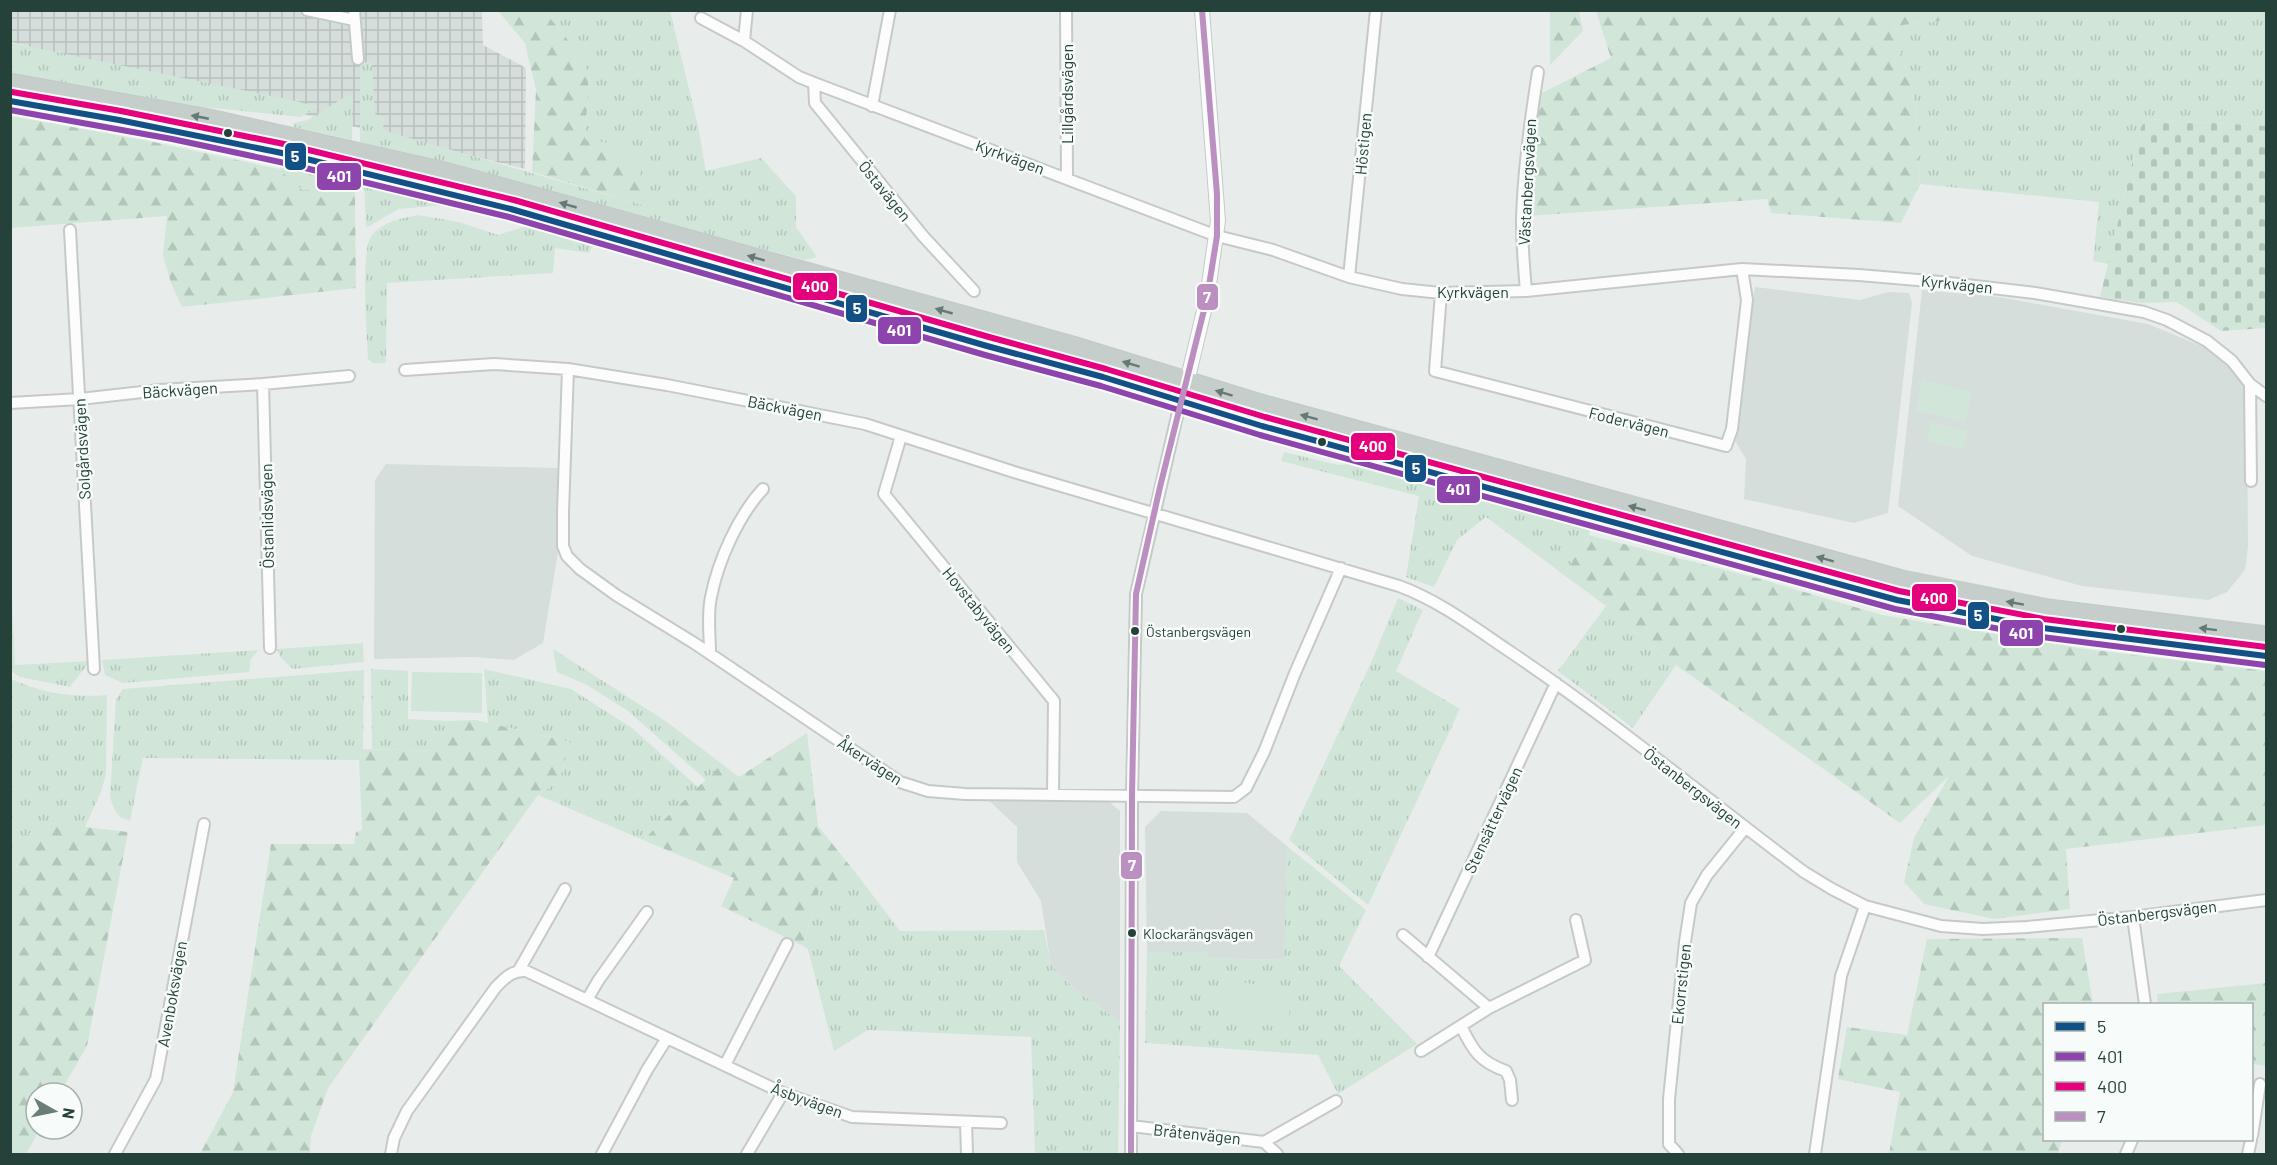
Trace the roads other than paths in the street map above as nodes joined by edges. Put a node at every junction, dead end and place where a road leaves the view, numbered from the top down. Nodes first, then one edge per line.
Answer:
1 (307, 10) edge
2 (747, 10) edge
3 (890, 10) edge
4 (1066, 10) edge
5 (1202, 10) edge
6 (1376, 10) edge
7 (354, 15) edge
8 (701, 18) dead end
9 (744, 41) junction
10 (358, 59) dead end
11 (1538, 72) dead end
12 (10, 83) edge
13 (814, 83) junction
14 (10, 101) edge
15 (872, 106) junction
16 (1067, 178) junction
17 (70, 230) dead end
18 (1217, 236) junction
19 (1742, 269) junction
20 (1348, 278) junction
21 (974, 291) dead end
22 (1526, 291) junction
23 (1441, 293) junction
24 (568, 369) junction
25 (405, 370) dead end
26 (349, 376) dead end
27 (1187, 382) junction
28 (263, 384) junction
29 (2250, 384) junction
30 (2266, 396) edge
31 (80, 399) junction
32 (1181, 399) junction
33 (10, 403) edge
34 (901, 436) junction
35 (2252, 481) dead end
36 (763, 489) dead end
37 (1154, 513) junction
38 (1341, 568) junction
39 (2266, 636) edge
40 (270, 648) dead end
41 (710, 653) junction
42 (2266, 656) edge
43 (94, 669) dead end
44 (1556, 683) junction
45 (1053, 795) junction
46 (1132, 795) junction
47 (204, 824) dead end
48 (1745, 828) junction
49 (565, 889) dead end
50 (2266, 900) edge
51 (1865, 906) junction
52 (647, 912) dead end
53 (2133, 917) junction
54 (1576, 920) dead end
55 (1403, 935) dead end
56 (787, 944) dead end
57 (1428, 957) junction
58 (519, 970) junction
59 (587, 1000) junction
60 (2145, 1003) edge
61 (1489, 1008) junction
62 (1461, 1026) junction
63 (667, 1038) junction
64 (1421, 1051) dead end
65 (725, 1065) junction
66 (2260, 1084) dead end
67 (783, 1093) junction
68 (1512, 1100) dead end
69 (1336, 1101) dead end
70 (966, 1122) junction
71 (1001, 1123) dead end
72 (2253, 1124) edge
73 (1131, 1126) junction
74 (2132, 1141) edge
75 (1264, 1142) junction
76 (115, 1155) edge
77 (391, 1155) edge
78 (602, 1155) edge
79 (747, 1155) edge
80 (968, 1155) edge
81 (1131, 1155) edge
82 (1277, 1155) edge
83 (1678, 1155) edge
84 (1815, 1155) edge
85 (2126, 1155) edge

1 - 7 street
2 - 9 street
3 - 15 street
4 - 16 street, Lillgårdsvägen
5 - 18 street
6 - 20 street, Höstigen
7 - 10 street
8 - 9 street, Kyrkvägen
9 - 13 street, Kyrkvägen
11 - 22 street, Västanbergsvägen
27 -> 12 highway
13 - 15 street, Kyrkvägen
13 - 21 street, Östavägen
14 - 32 highway
15 - 16 street, Kyrkvägen
16 - 18 street, Kyrkvägen
17 - 31 street, Solgårdsvägen
18 - 20 street, Kyrkvägen
18 - 27 street
19 - 22 street, Kyrkvägen
19 - 23 street, Fodervägen
19 - 29 street, Kyrkvägen
20 - 23 street, Kyrkvägen
22 - 23 street, Kyrkvägen
24 - 25 street, Bäckvägen
24 - 34 street, Bäckvägen
24 - 41 street, Åkervägen
26 - 28 street, Bäckvägen
27 - 32 highway
39 -> 27 highway
28 - 31 street, Bäckvägen
28 - 40 street, Östanlidsvägen
29 - 30 street, Kyrkvägen
29 - 35 street
31 - 33 street, Bäckvägen
31 - 43 street, Solgårdsvägen
32 - 37 street
32 - 42 highway
34 - 37 street, Bäckvägen
34 - 45 street, Hovstabyvägen
36 - 41 street
37 - 38 street, Östanbergsvägen
37 - 46 street
38 - 44 street, Östanbergsvägen
38 - 46 street, Åkervägen
41 - 45 street, Åkervägen
44 - 48 street, Östanbergsvägen
44 - 57 street, Stensättervägen
45 - 46 street, Åkervägen
46 - 73 street
47 - 76 street, Avenboksvägen
48 - 51 street, Östanbergsvägen
48 - 83 street, Ekorrstigen
49 - 58 street
50 - 53 street, Östanbergsvägen
51 - 53 street, Östanbergsvägen
51 - 84 street
52 - 59 street
53 - 60 street
54 - 61 street
55 - 57 street
56 - 65 street
57 - 61 street
58 - 59 street, Åsbyvägen
58 - 77 street
59 - 63 street, Åsbyvägen
61 - 62 street
62 - 64 street
62 - 68 street
63 - 65 street, Åsbyvägen
63 - 78 street
65 - 67 street, Åsbyvägen
66 - 72 street
67 - 70 street, Åsbyvägen
67 - 79 street
69 - 75 street, Bråtenvägen
70 - 71 street, Åsbyvägen
70 - 80 street
73 - 75 street, Bråtenvägen
73 - 81 street
74 - 85 street
75 - 82 street, Bråtenvägen

